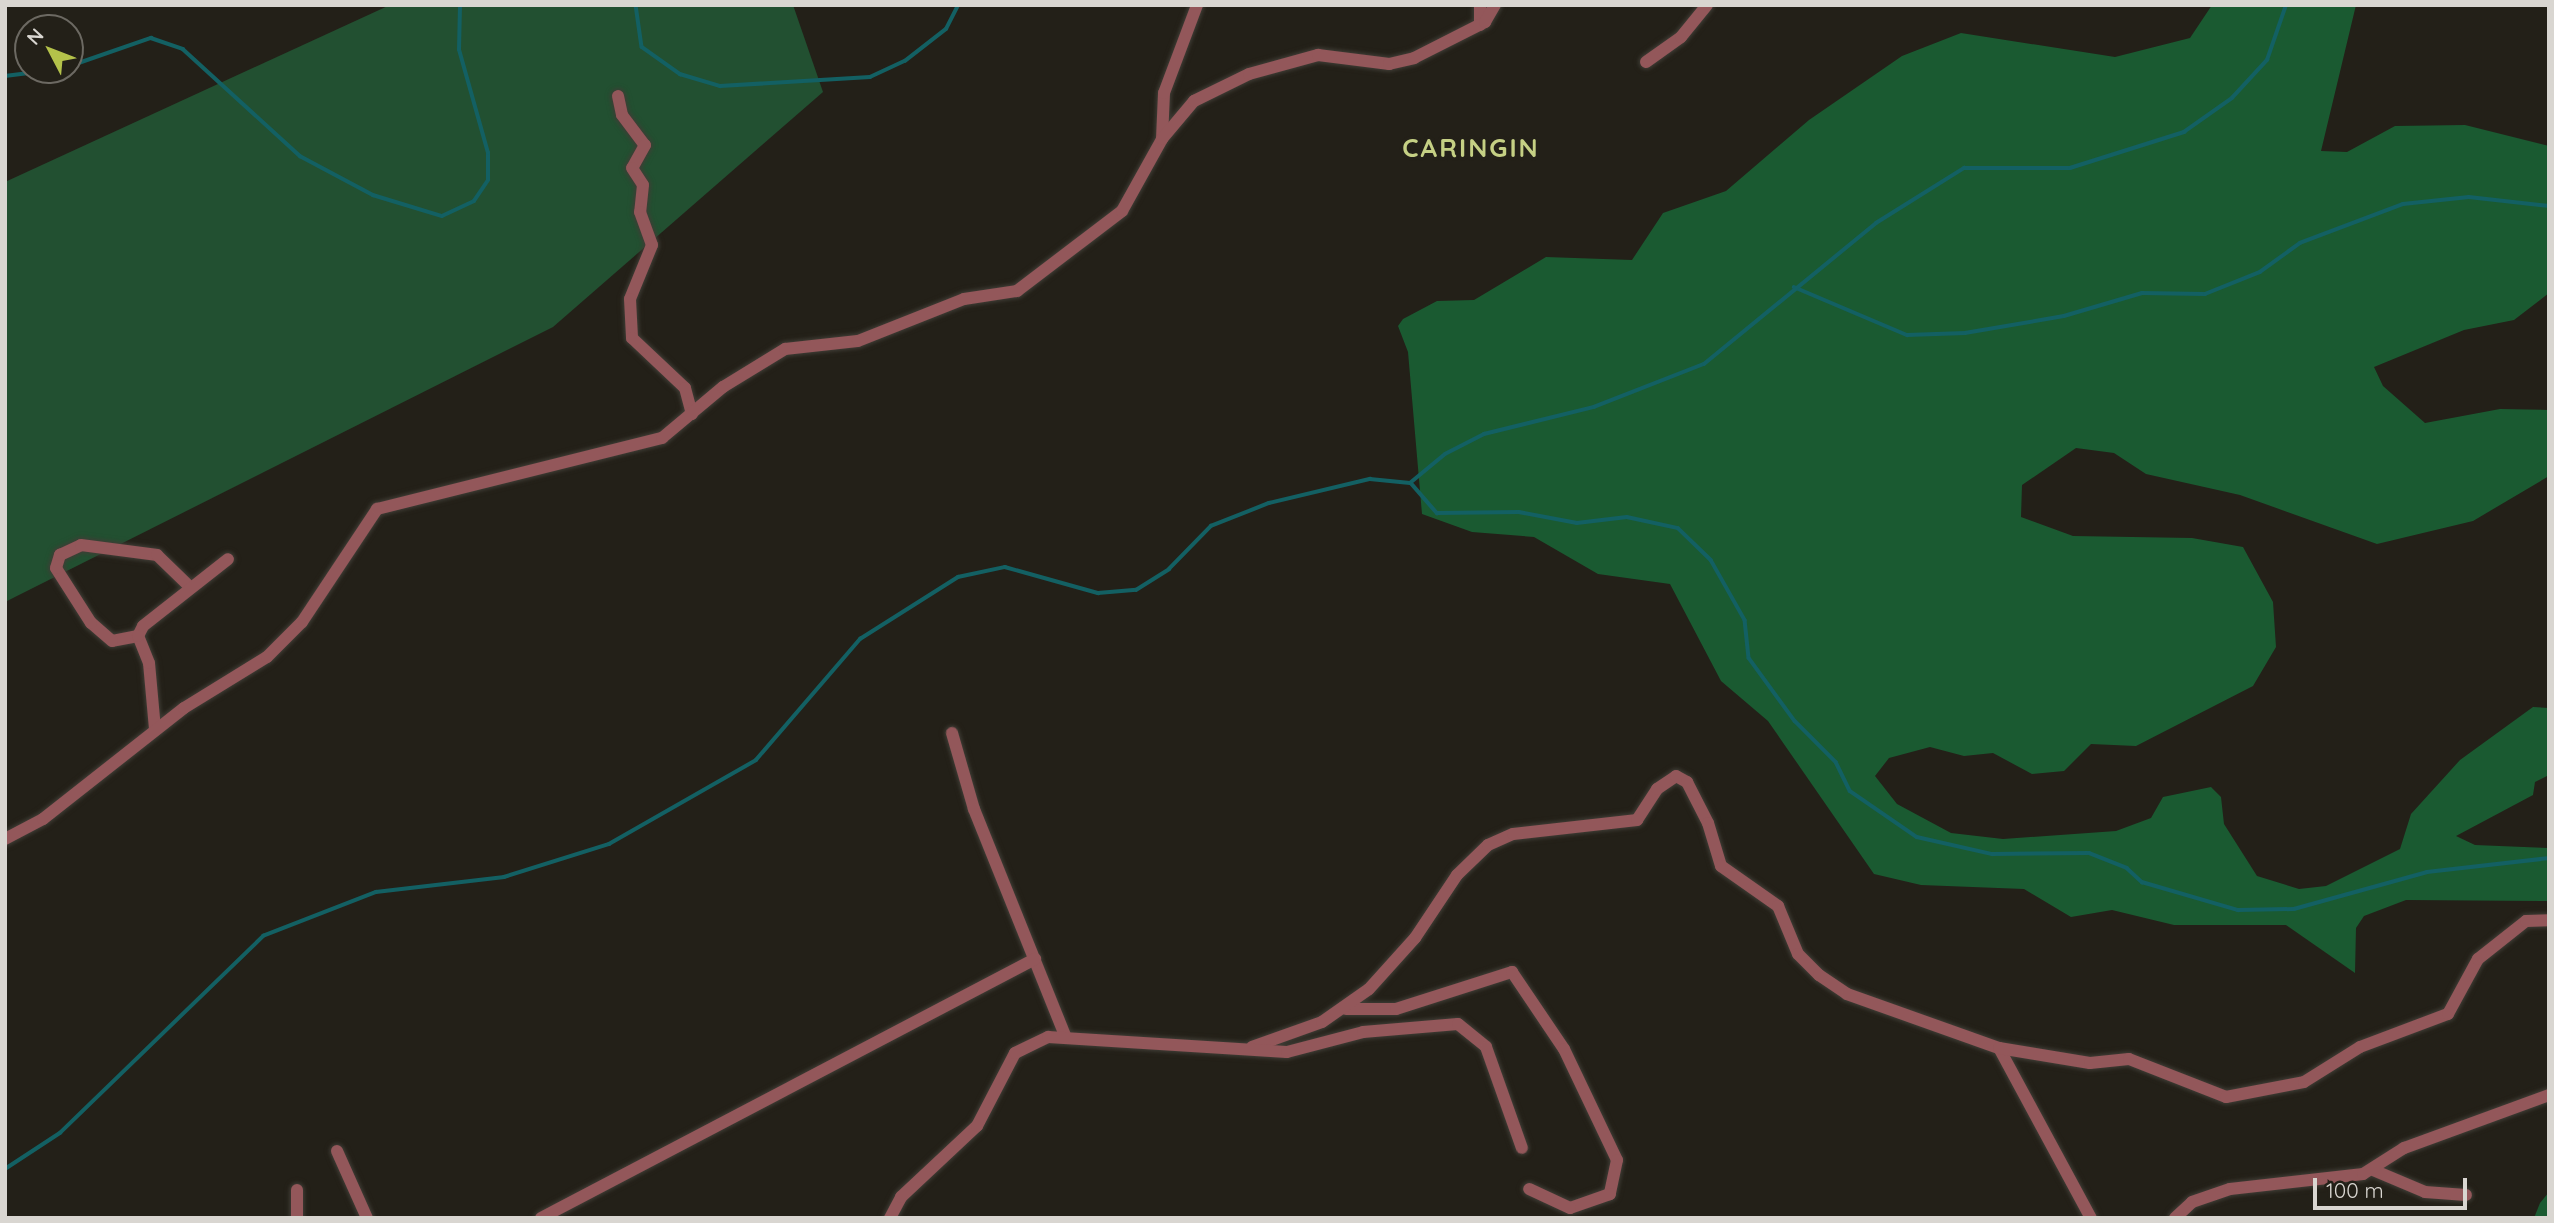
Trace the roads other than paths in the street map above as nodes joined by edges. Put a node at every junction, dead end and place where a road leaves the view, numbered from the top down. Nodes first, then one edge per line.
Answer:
1 (1197, 5) edge
2 (1480, 5) edge
3 (1495, 5) edge
4 (1707, 5) edge
5 (1480, 25) junction
6 (1646, 62) dead end
7 (618, 96) dead end
8 (1162, 139) junction
9 (692, 414) junction
10 (228, 559) dead end
11 (190, 587) junction
12 (138, 636) junction
13 (155, 729) junction
14 (952, 733) dead end
15 (5, 839) edge
16 (2549, 920) edge
17 (1035, 959) junction
18 (1346, 1009) junction
19 (1065, 1035) junction
20 (1252, 1047) junction
21 (1999, 1048) junction
22 (2549, 1096) edge
23 (1522, 1148) dead end
24 (337, 1151) dead end
25 (2373, 1170) junction
26 (1529, 1189) dead end
27 (297, 1190) dead end
28 (2466, 1195) dead end
29 (297, 1218) edge
30 (367, 1218) edge
31 (541, 1218) edge
32 (890, 1218) edge
33 (2091, 1218) edge
34 (2175, 1218) edge

1 - 8 street
2 - 5 street
3 - 5 street
4 - 6 street
5 - 8 street
7 - 9 street
8 - 9 street
9 - 13 street
10 - 11 street
11 - 12 street
11 - 12 street
12 - 13 street
13 - 15 street
14 - 17 street
16 - 21 street
17 - 19 street
17 - 31 street
18 - 20 street
18 - 21 street
18 - 26 street
19 - 20 street
19 - 32 street
20 - 23 street
21 - 33 street
22 - 25 street
24 - 30 street
25 - 28 street
25 - 34 street
27 - 29 street

